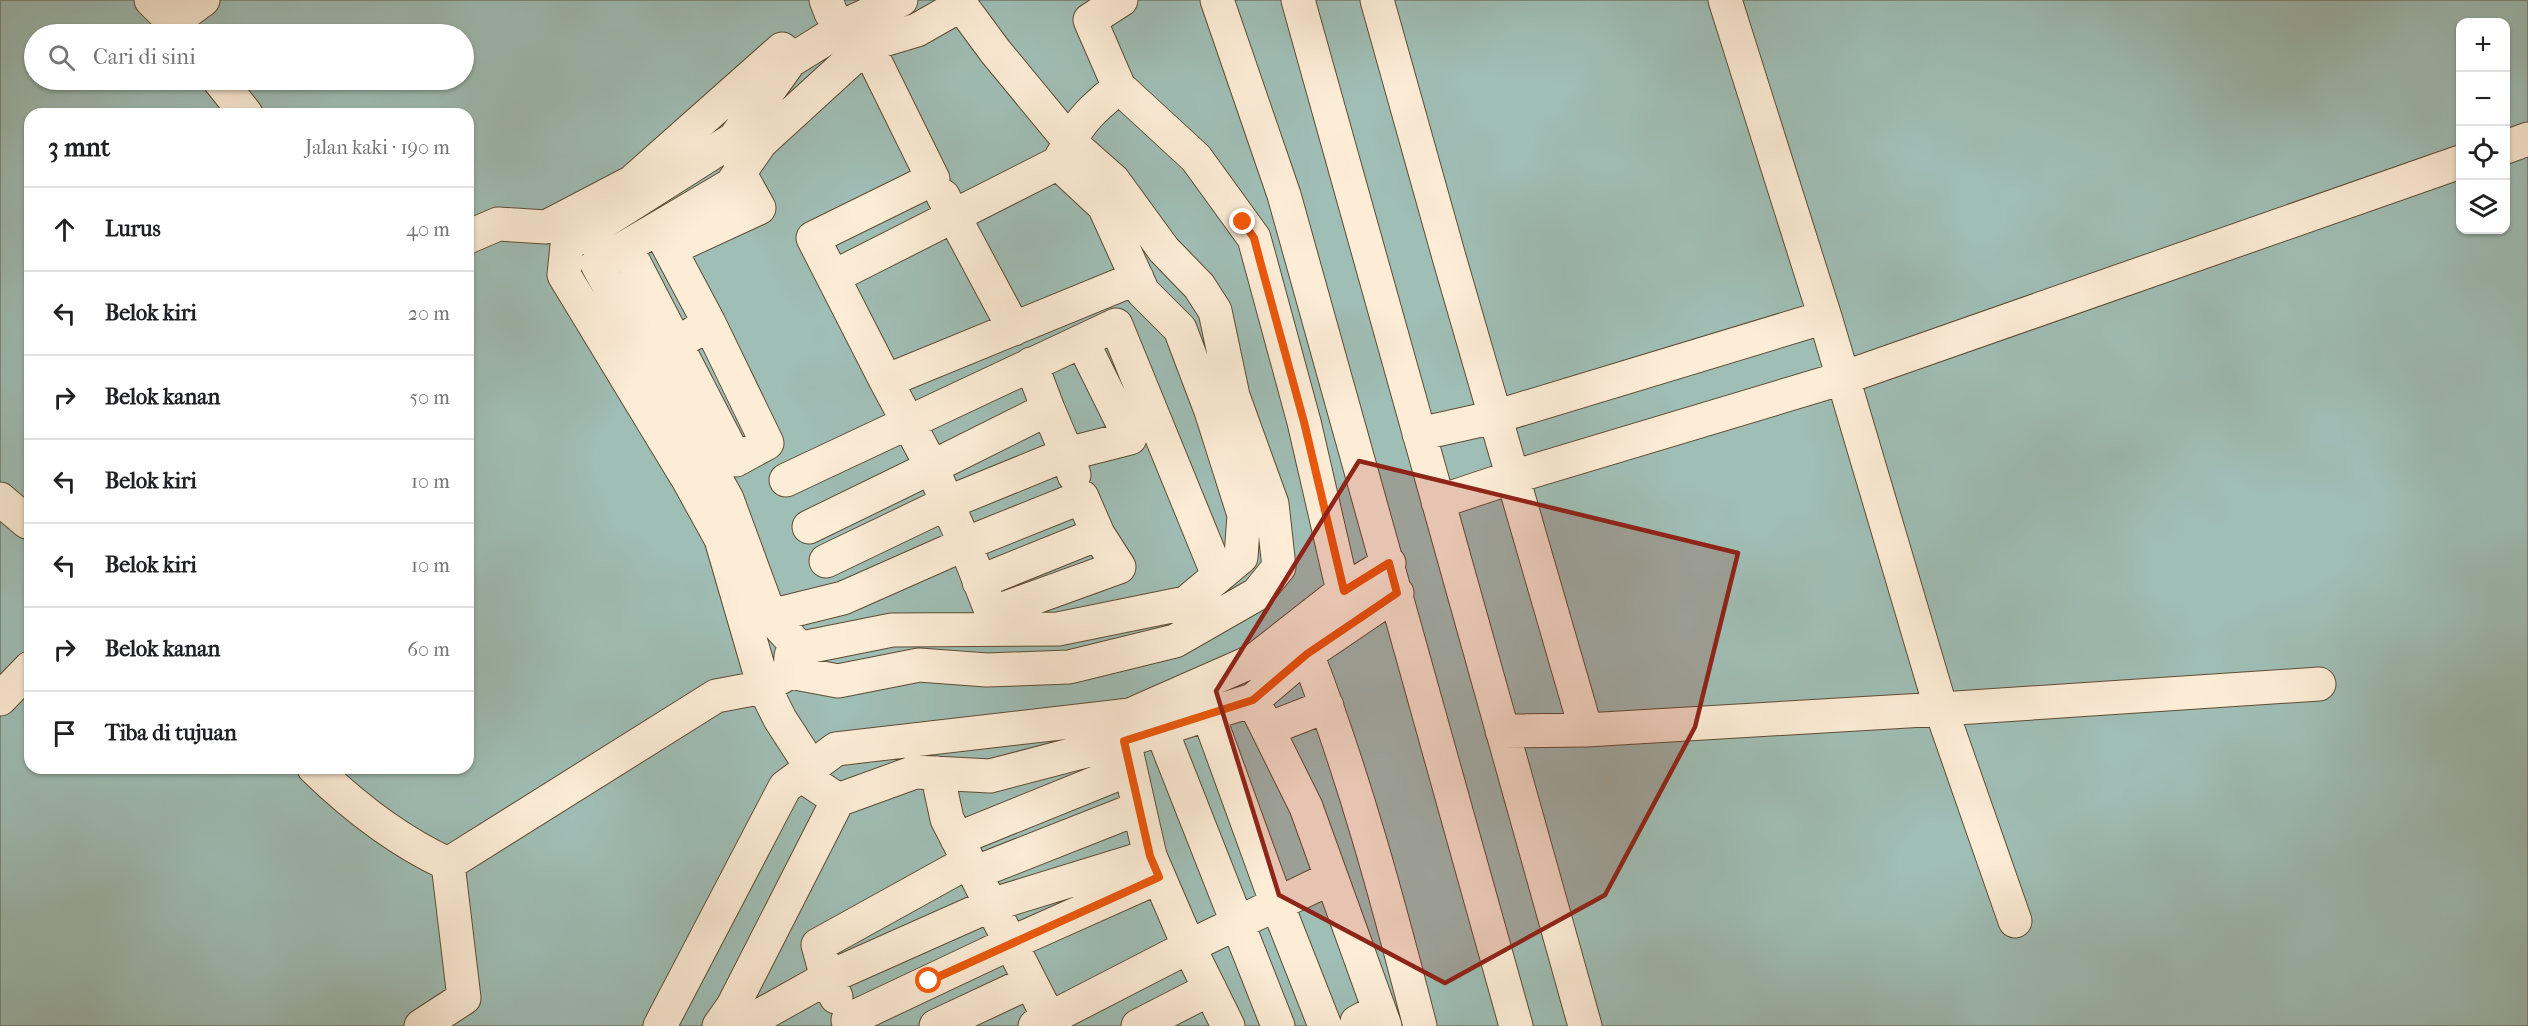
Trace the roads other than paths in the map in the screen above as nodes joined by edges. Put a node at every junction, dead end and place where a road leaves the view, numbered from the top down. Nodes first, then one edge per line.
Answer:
1 (203, 0) edge
2 (901, 0) edge
3 (1121, 0) edge
4 (1217, 0) edge
5 (1298, 0) edge
6 (1377, 0) edge
7 (1725, 0) edge
8 (960, 3) edge
9 (838, 4) edge
10 (1085, 10) edge
11 (169, 19) edge
12 (867, 45) junction
13 (1119, 87) junction
14 (227, 90) edge
15 (241, 108) edge
16 (2528, 139) edge
17 (2510, 145) edge
18 (1064, 153) junction
19 (2456, 163) edge
20 (933, 179) junction
21 (955, 216) junction
22 (474, 234) edge
23 (664, 238) junction
24 (567, 244) junction
25 (626, 247) junction
26 (474, 256) edge
27 (833, 277) junction
28 (1137, 278) junction
29 (1825, 316) junction
30 (710, 323) junction
31 (1014, 329) junction
32 (1082, 341) junction
33 (677, 344) junction
34 (1031, 364) junction
35 (1843, 378) junction
36 (886, 381) junction
37 (1048, 409) junction
38 (1496, 417) junction
39 (907, 423) junction
40 (1419, 434) junction
41 (767, 443) junction
42 (1066, 454) junction
43 (932, 467) junction
44 (1513, 477) junction
45 (786, 480) junction
46 (1082, 497) junction
47 (0, 499) edge
48 (1438, 502) junction
49 (947, 503) junction
50 (24, 521) edge
51 (809, 527) junction
52 (1098, 534) junction
53 (965, 544) junction
54 (826, 561) junction
55 (1119, 567) junction
56 (1218, 575) junction
57 (1393, 578) junction
58 (979, 582) junction
59 (1344, 591) junction
60 (843, 598) junction
61 (1146, 611) junction
62 (770, 616) junction
63 (995, 621) junction
64 (1307, 654) junction
65 (785, 670) junction
66 (24, 674) edge
67 (2319, 684) dead end
68 (0, 699) edge
69 (1253, 700) junction
70 (1327, 706) junction
71 (1941, 709) junction
72 (1208, 714) junction
73 (1161, 729) junction
74 (1268, 729) junction
75 (1586, 730) junction
76 (1502, 731) junction
77 (1127, 755) junction
78 (806, 771) junction
79 (937, 773) junction
80 (320, 774) edge
81 (838, 800) junction
82 (1139, 808) junction
83 (1246, 819) junction
84 (1203, 837) junction
85 (967, 858) junction
86 (448, 864) junction
87 (1154, 866) junction
88 (1331, 878) junction
89 (1277, 904) junction
90 (991, 905) junction
91 (2015, 921) dead end
92 (1237, 923) junction
93 (1011, 943) junction
94 (1189, 947) junction
95 (826, 978) junction
96 (1030, 982) junction
97 (1210, 989) junction
98 (1374, 1021) edge
99 (760, 1022) edge
100 (850, 1023) edge
101 (1046, 1024) edge
102 (421, 1026) edge
103 (660, 1026) edge
104 (719, 1026) edge
105 (936, 1026) edge
106 (1138, 1026) edge
107 (1228, 1026) edge
108 (1278, 1026) edge
109 (1325, 1026) edge
110 (1420, 1026) edge
111 (1516, 1026) edge
112 (1585, 1026) edge

1 - 11 lane
2 - 24 lane
3 - 10 lane
4 - 57 lane
5 - 40 lane
6 - 38 lane
7 - 29 lane
8 - 12 lane
8 - 18 lane
9 - 22 lane
10 - 13 lane
12 - 20 lane
12 - 23 lane
13 - 18 lane
13 - 59 lane
14 - 15 lane
16 - 17 lane
18 - 21 lane
18 - 28 lane
18 - 65 lane
19 - 35 lane
20 - 21 lane
20 - 27 lane
21 - 27 lane
21 - 31 lane
23 - 25 lane
23 - 30 lane
24 - 26 lane
24 - 65 lane
25 - 33 lane
25 - 62 lane
27 - 36 lane
28 - 31 lane
28 - 56 lane
29 - 35 lane
29 - 38 lane
30 - 33 lane
30 - 41 lane
31 - 36 lane
32 - 34 lane
32 - 42 lane
32 - 56 lane
33 - 41 lane
34 - 37 lane
34 - 39 lane
35 - 44 lane
35 - 71 lane
36 - 39 lane
37 - 42 lane
37 - 43 lane
38 - 40 lane
38 - 44 lane
39 - 43 lane
39 - 45 lane
40 - 48 lane
41 - 45 lane
42 - 46 lane
42 - 49 lane
43 - 49 lane
43 - 51 lane
44 - 48 lane
44 - 75 lane
45 - 51 lane
46 - 52 lane
46 - 53 lane
47 - 50 lane
48 - 76 lane
49 - 53 lane
49 - 54 lane
51 - 54 lane
52 - 55 lane
52 - 58 lane
53 - 58 lane
53 - 60 lane
54 - 60 lane
55 - 61 lane
55 - 63 lane
56 - 61 lane
57 - 59 lane
57 - 64 lane
57 - 111 lane
58 - 63 lane
59 - 78 lane
60 - 62 lane
61 - 63 lane
62 - 65 lane
63 - 65 lane
64 - 69 lane
64 - 70 lane
65 - 78 lane
65 - 86 lane
66 - 68 lane
67 - 71 lane
69 - 72 lane
69 - 74 lane
70 - 74 lane
70 - 110 lane
71 - 75 lane
71 - 91 lane
72 - 73 lane
72 - 83 lane
73 - 77 lane
73 - 84 lane
74 - 88 lane
75 - 76 lane
76 - 112 lane
77 - 79 lane
77 - 82 lane
77 - 85 lane
78 - 81 lane
78 - 103 lane
79 - 81 lane
79 - 85 lane
80 - 86 lane
81 - 104 lane
82 - 85 lane
82 - 87 lane
83 - 84 lane
83 - 89 lane
84 - 92 lane
85 - 90 lane
85 - 95 lane
86 - 102 lane
87 - 90 lane
87 - 93 lane
87 - 94 lane
88 - 89 lane
88 - 98 lane
89 - 92 lane
89 - 109 lane
90 - 93 lane
90 - 95 lane
92 - 94 lane
92 - 108 lane
93 - 96 lane
93 - 100 lane
94 - 97 lane
94 - 101 lane
95 - 99 lane
95 - 100 lane
96 - 101 lane
96 - 105 lane
97 - 106 lane
97 - 107 lane

